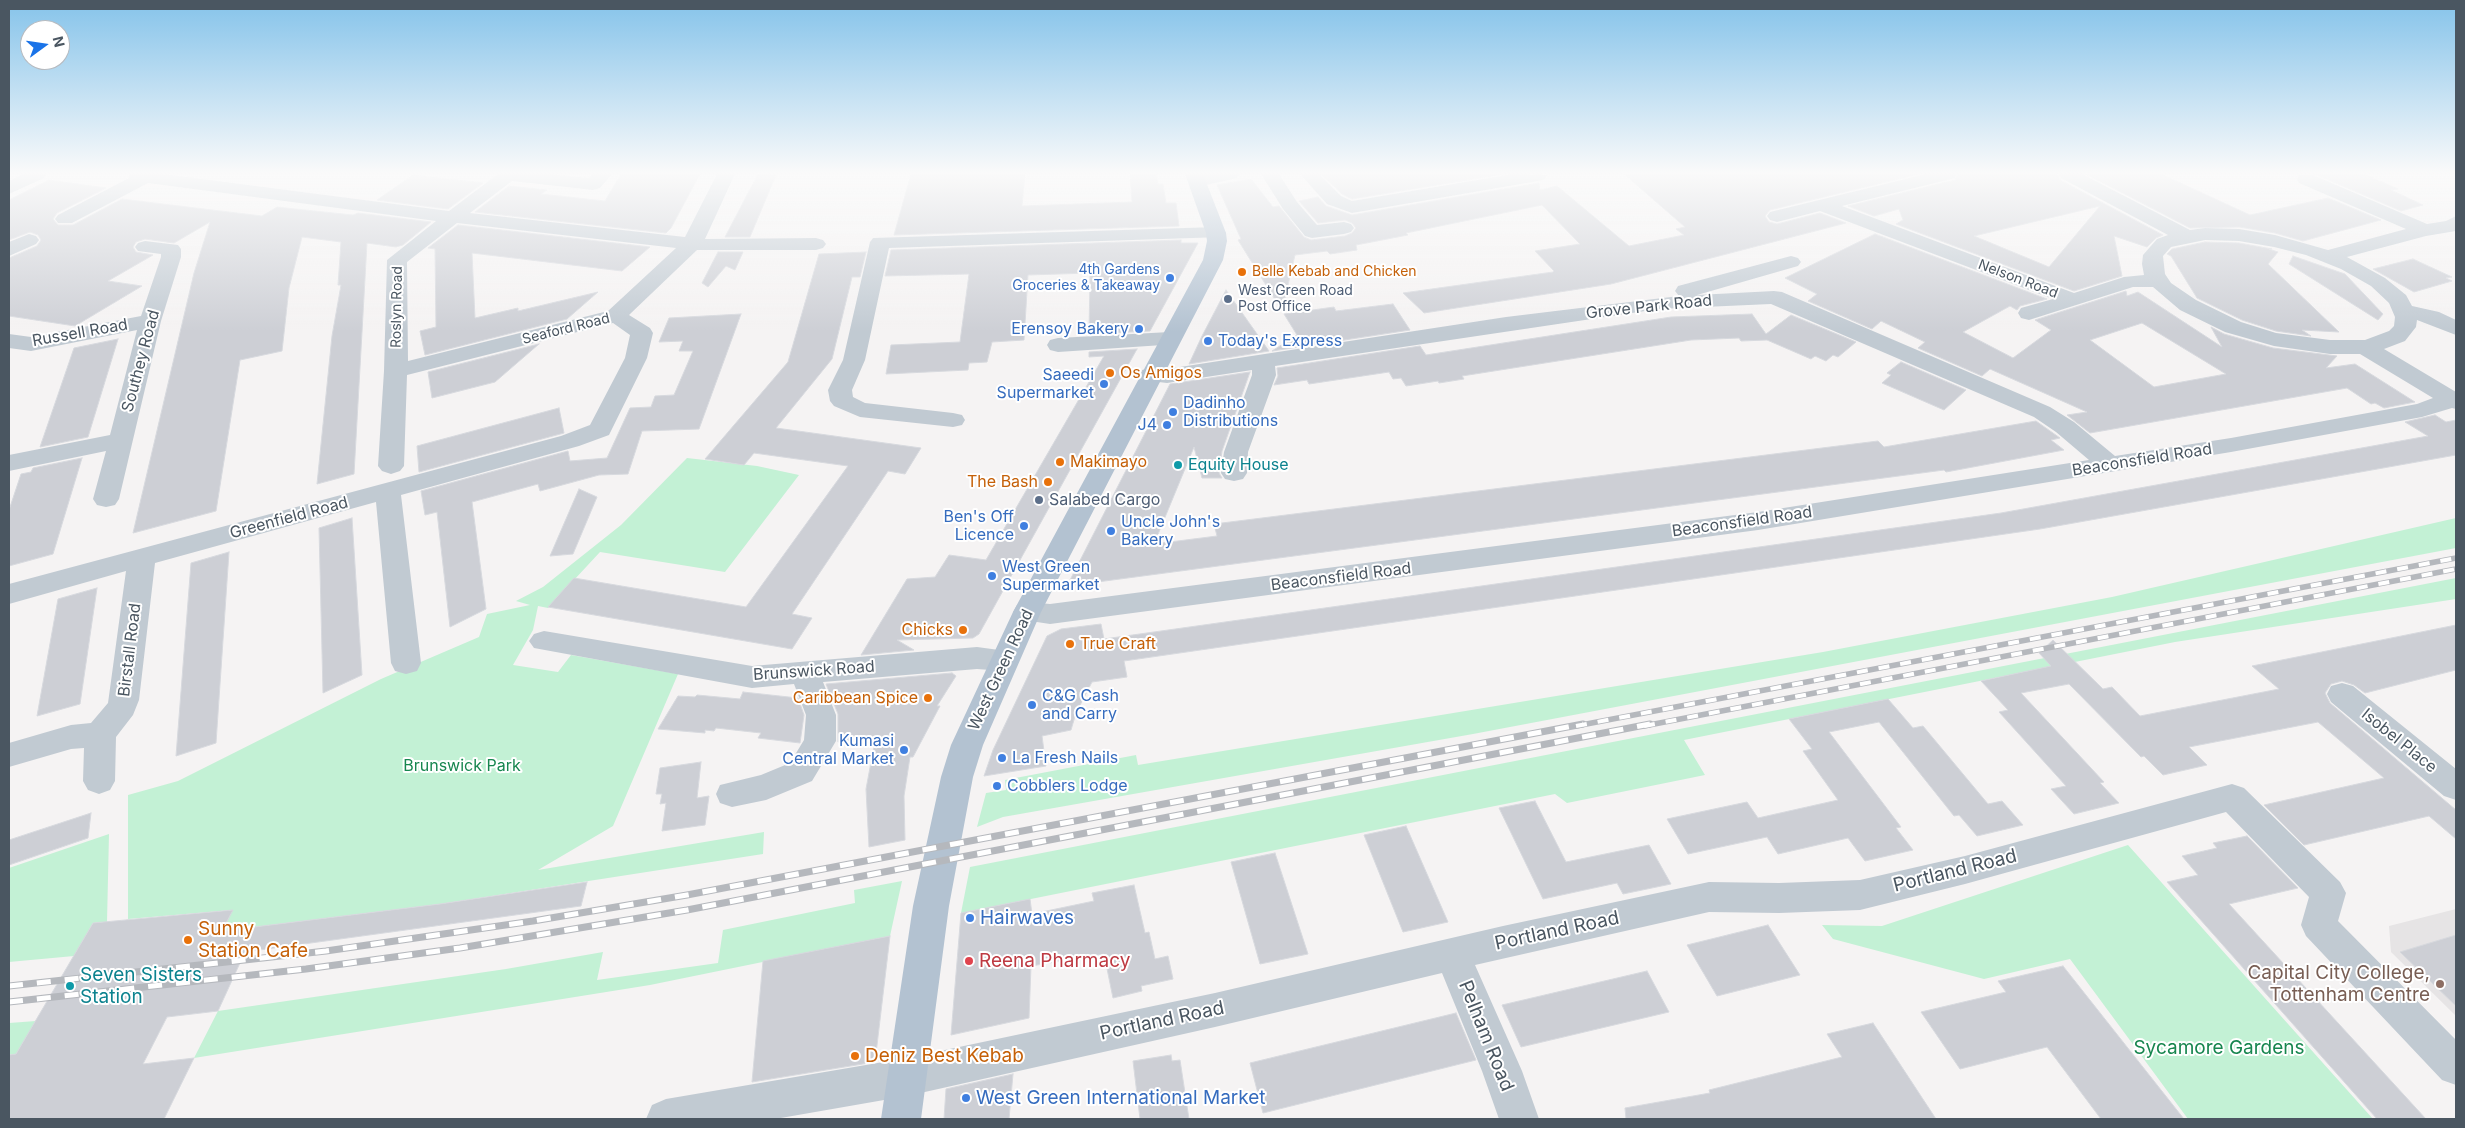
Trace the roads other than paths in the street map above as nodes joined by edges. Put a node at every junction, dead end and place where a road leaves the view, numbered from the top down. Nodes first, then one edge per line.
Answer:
1 (440, 227) edge
2 (538, 227) edge
3 (700, 227) edge
4 (1214, 227) edge
5 (1308, 227) edge
6 (1879, 227) edge
7 (2168, 227) edge
8 (2417, 227) edge
9 (2448, 227) edge
10 (1344, 228) dead end
11 (2425, 230) junction
12 (1216, 233) junction
13 (2186, 236) junction
14 (29, 240) dead end
15 (692, 244) junction
16 (816, 244) dead end
17 (145, 247) dead end
18 (9, 250) edge
19 (2328, 256) junction
20 (1791, 262) dead end
21 (1746, 274) junction
22 (2159, 281) junction
23 (1774, 297) junction
24 (2074, 300) junction
25 (1659, 303) junction
26 (2405, 312) junction
27 (2029, 313) dead end
28 (616, 316) junction
29 (150, 321) junction
30 (2456, 328) edge
31 (1170, 339) junction
32 (9, 341) edge
33 (1058, 345) dead end
34 (2365, 347) junction
35 (1263, 362) junction
36 (396, 371) junction
37 (1150, 375) junction
38 (2454, 401) edge
39 (953, 420) dead end
40 (121, 440) junction
41 (9, 463) edge
42 (2110, 465) junction
43 (1234, 473) dead end
44 (389, 478) junction
45 (106, 499) dead end
46 (142, 558) junction
47 (9, 594) edge
48 (1027, 612) junction
49 (555, 649) dead end
50 (1004, 660) junction
51 (406, 663) dead end
52 (804, 672) junction
53 (2342, 694) dead end
54 (100, 734) junction
55 (9, 755) edge
56 (99, 781) dead end
57 (2456, 787) edge
58 (732, 794) dead end
59 (1452, 954) junction
60 (2456, 1067) edge
61 (907, 1077) junction
62 (666, 1119) edge
63 (901, 1119) edge
64 (1518, 1119) edge

1 - 36 street, Roslyn Road
2 - 15 street
3 - 15 street, Seaford Road
4 - 12 main road, West Green Road
5 - 10 street
6 - 24 street, Nelson Road
7 - 13 street
8 - 11 street
9 - 11 street
11 - 19 street
12 - 31 main road, West Green Road
12 - 39 street
13 - 19 street
13 - 22 street
14 - 18 street
15 - 16 street
15 - 28 street, Seaford Road
17 - 29 street, Southey Road
19 - 26 street
20 - 21 street
21 - 23 street
21 - 25 street
22 - 24 street, Nelson Road
22 - 34 street
23 - 25 street, Grove Park Road
23 - 42 street, Grove Park Road
24 - 27 street
25 - 35 street, Grove Park Road
26 - 30 street
26 - 34 street
28 - 36 street, Seaford Road
28 - 44 street, Greenfield Road
29 - 32 street, Russell Road
29 - 40 street, Southey Road
31 - 33 street
31 - 37 main road, West Green Road
34 - 38 street
35 - 37 street, Grove Park Road
35 - 43 street
36 - 44 street, Roslyn Road
37 - 48 main road, West Green Road
38 - 42 street, Beaconsfield Road
40 - 41 street
40 - 45 street, Southey Road
42 - 48 street, Beaconsfield Road
44 - 46 street, Greenfield Road
44 - 51 street, Roslyn Road
46 - 47 street, Greenfield Road
46 - 54 street, Birstall Road
48 - 50 main road, West Green Road
49 - 52 street, Brunswick Road
50 - 52 street, Brunswick Road
50 - 61 main road, West Green Road
52 - 58 street
53 - 57 street, Isobel Place
54 - 55 street
54 - 56 street
59 - 60 street, Portland Road
59 - 61 street, Portland Road
59 - 64 street, Pelham Road
61 - 62 street, Portland Road
61 - 63 main road, West Green Road

